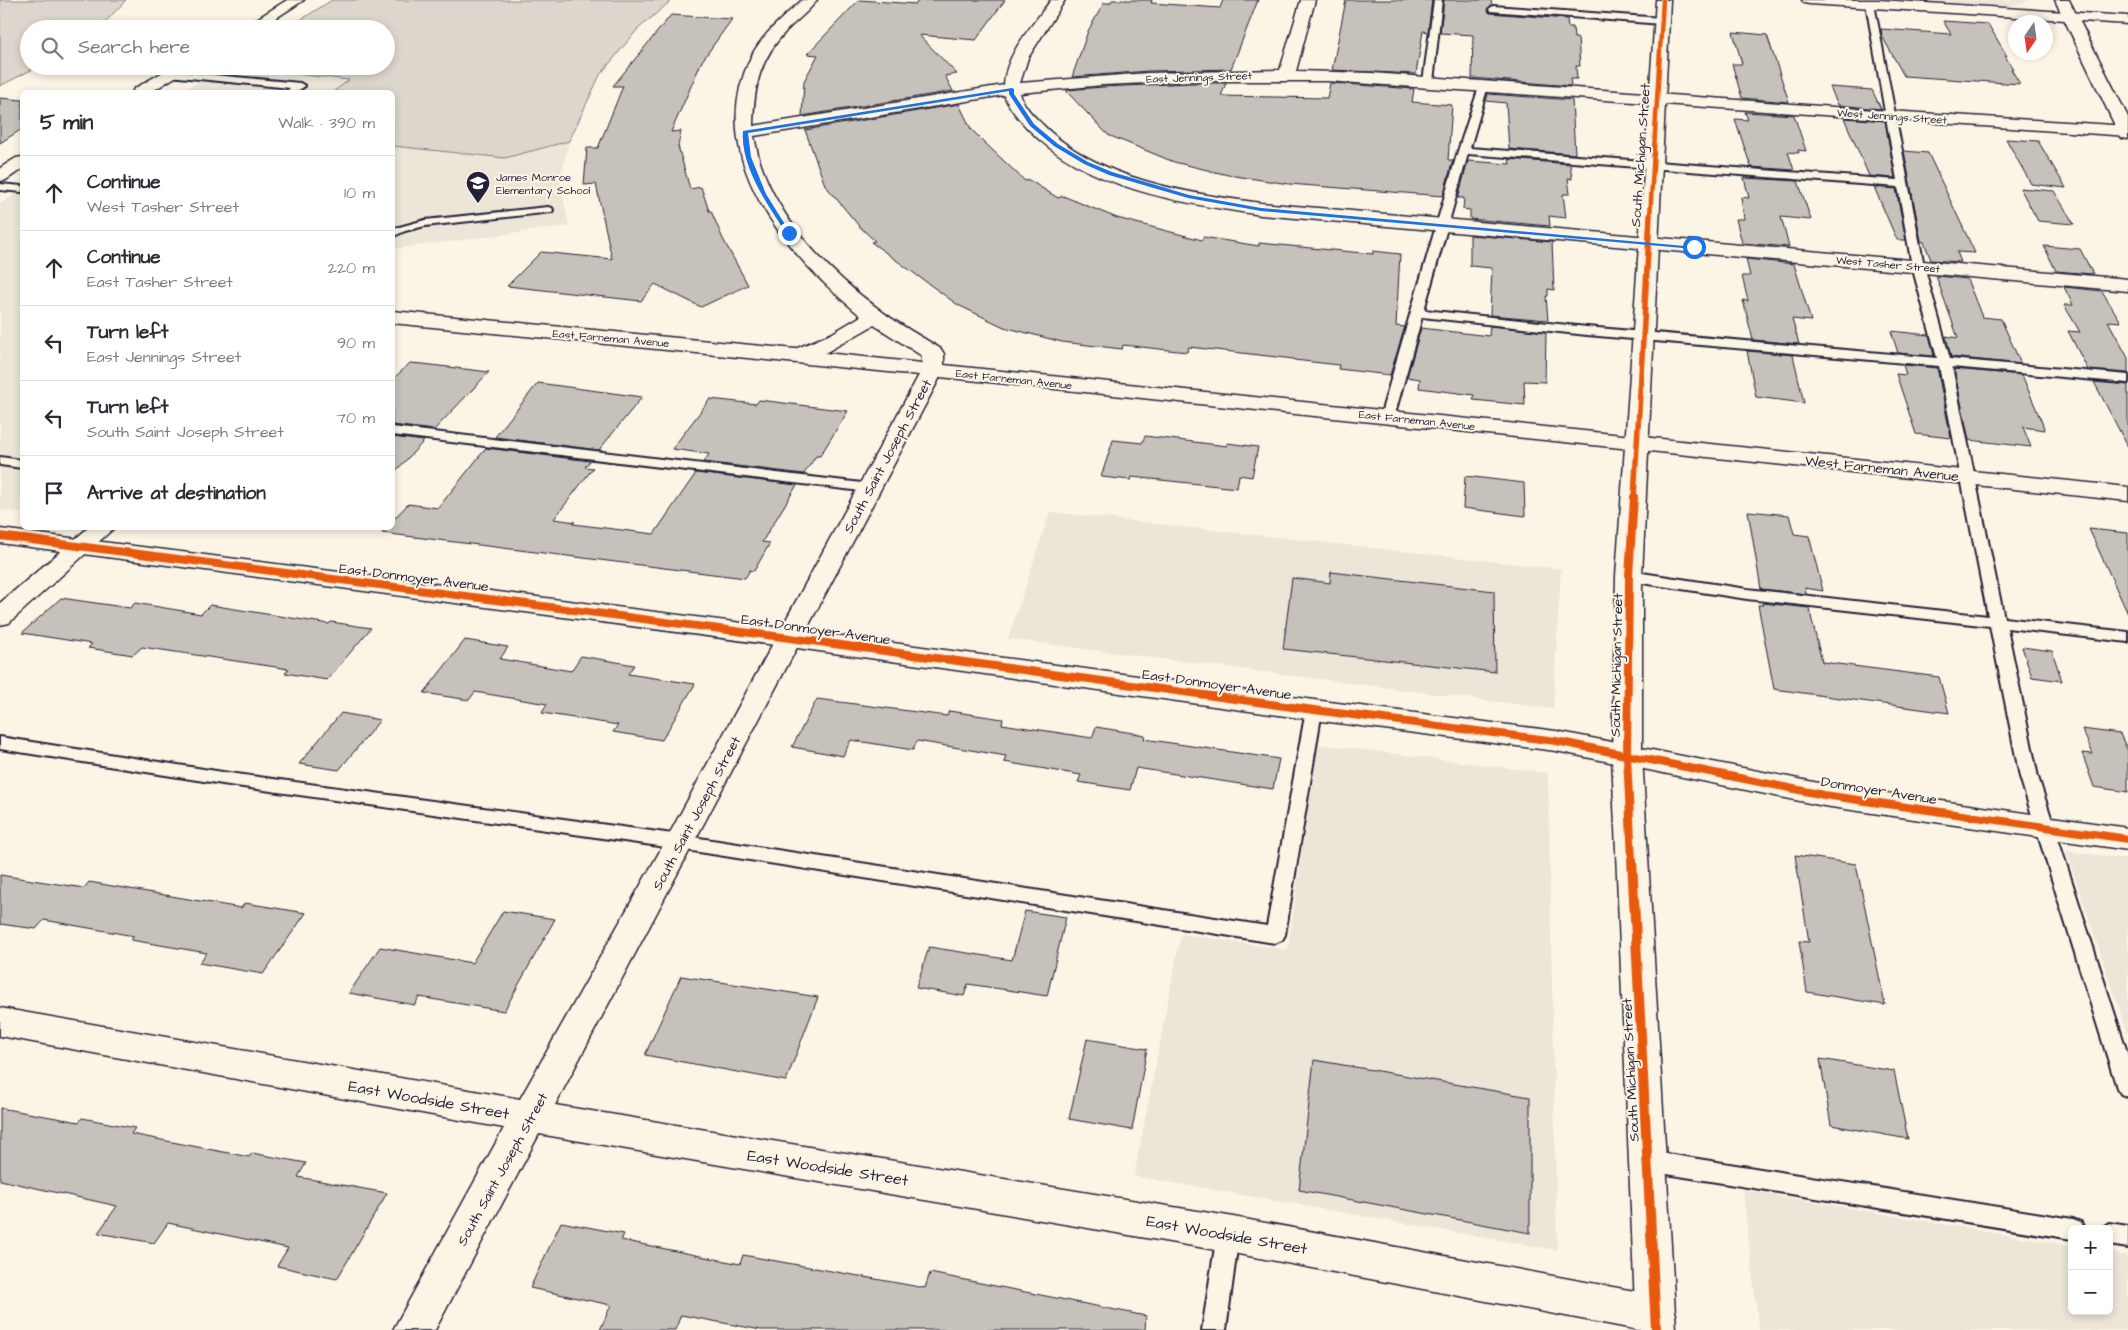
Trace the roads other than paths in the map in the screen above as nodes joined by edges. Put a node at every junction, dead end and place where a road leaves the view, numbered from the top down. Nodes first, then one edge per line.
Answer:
1 (297, 0) edge
2 (810, 0) edge
3 (1058, 0) edge
4 (1308, 0) edge
5 (1438, 0) edge
6 (1808, 0) edge
7 (2062, 0) edge
8 (1870, 4) junction
9 (1494, 9) dead end
10 (1662, 10) edge
11 (2071, 17) junction
12 (263, 20) edge
13 (2128, 20) edge
14 (169, 75) edge
15 (216, 75) edge
16 (1286, 75) junction
17 (1428, 82) junction
18 (1483, 86) junction
19 (1012, 89) junction
20 (143, 90) edge
21 (293, 90) edge
22 (1656, 99) junction
23 (1889, 116) junction
24 (745, 132) junction
25 (2128, 132) edge
26 (1463, 151) junction
27 (1652, 165) junction
28 (1902, 184) junction
29 (0, 186) edge
30 (20, 189) edge
31 (548, 210) dead end
32 (1443, 225) junction
33 (395, 232) edge
34 (1647, 244) junction
35 (1918, 266) junction
36 (2128, 285) edge
37 (1417, 313) junction
38 (874, 316) junction
39 (395, 318) edge
40 (1644, 336) junction
41 (796, 356) junction
42 (1944, 361) junction
43 (933, 370) junction
44 (2128, 379) edge
45 (1387, 417) junction
46 (395, 431) edge
47 (1636, 444) junction
48 (0, 461) edge
49 (20, 464) edge
50 (1967, 477) junction
51 (870, 488) junction
52 (2128, 494) edge
53 (100, 530) edge
54 (0, 536) edge
55 (80, 546) junction
56 (1629, 576) junction
57 (0, 617) edge
58 (1996, 623) junction
59 (2128, 637) edge
60 (790, 638) junction
61 (1314, 710) junction
62 (0, 744) edge
63 (1627, 756) junction
64 (2044, 828) junction
65 (2128, 839) edge
66 (680, 842) junction
67 (0, 1022) edge
68 (2128, 1088) edge
69 (531, 1117) junction
70 (1648, 1161) junction
71 (2068, 1228) edge
72 (1228, 1234) junction
73 (2113, 1235) edge
74 (2128, 1237) edge
75 (1656, 1322) edge
76 (413, 1330) edge
77 (1214, 1330) edge

1 - 12 street
2 - 24 street, South Saint Joseph Street
3 - 19 street
4 - 16 street
5 - 17 lane
6 - 8 street
7 - 11 street
8 - 11 street
8 - 23 lane
9 - 10 lane
10 - 22 street, South Michigan Street
11 - 13 street
11 - 25 street
14 - 20 street
15 - 21 lane
16 - 17 street, East Jennings Street
16 - 19 street, East Jennings Street
17 - 18 street, East Jennings Street
18 - 22 street, East Jennings Street
18 - 26 lane
19 - 24 street, East Jennings Street
19 - 32 street, West Tasher Street
22 - 23 street, West Jennings Street
22 - 27 street, South Michigan Street
23 - 25 street, West Jennings Street
23 - 28 lane
24 - 38 street, South Saint Joseph Street
26 - 27 lane
26 - 32 lane
27 - 28 lane
27 - 34 street, South Michigan Street
28 - 35 lane
29 - 30 lane
31 - 33 lane
32 - 34 street, West Tasher Street
32 - 37 lane
34 - 35 street, West Tasher Street
34 - 40 street, South Michigan Street
35 - 36 street, West Tasher Street
35 - 42 lane
37 - 40 lane
37 - 45 lane
38 - 41 street
38 - 43 street, South Saint Joseph Street
39 - 41 street, East Farneman Avenue
40 - 42 lane
40 - 47 street, South Michigan Street
41 - 43 street, East Farneman Avenue
42 - 44 lane
42 - 50 lane
43 - 45 street, East Farneman Avenue
43 - 51 street, South Saint Joseph Street
45 - 47 street, East Farneman Avenue
46 - 51 lane
47 - 50 street, West Farneman Avenue
47 - 56 street, South Michigan Street
48 - 49 lane
50 - 52 street, West Farneman Avenue
50 - 58 lane
51 - 60 street, South Saint Joseph Street
53 - 55 street
54 - 55 street, East Donmoyer Avenue
55 - 57 street
55 - 60 street, East Donmoyer Avenue
56 - 58 lane
56 - 63 street, South Michigan Street
58 - 59 lane
58 - 64 lane
60 - 61 street, East Donmoyer Avenue
60 - 66 street, South Saint Joseph Street
61 - 63 street, East Donmoyer Avenue
61 - 66 lane
62 - 66 lane
63 - 64 street, Donmoyer Avenue
63 - 70 street, South Michigan Street
64 - 65 street, Donmoyer Avenue
64 - 68 lane
66 - 69 street, South Saint Joseph Street
67 - 69 street, East Woodside Street
69 - 72 street, East Woodside Street
69 - 76 street, South Saint Joseph Street
70 - 71 lane
70 - 75 street, South Michigan Street
72 - 75 street, East Woodside Street
72 - 77 lane
73 - 74 lane

